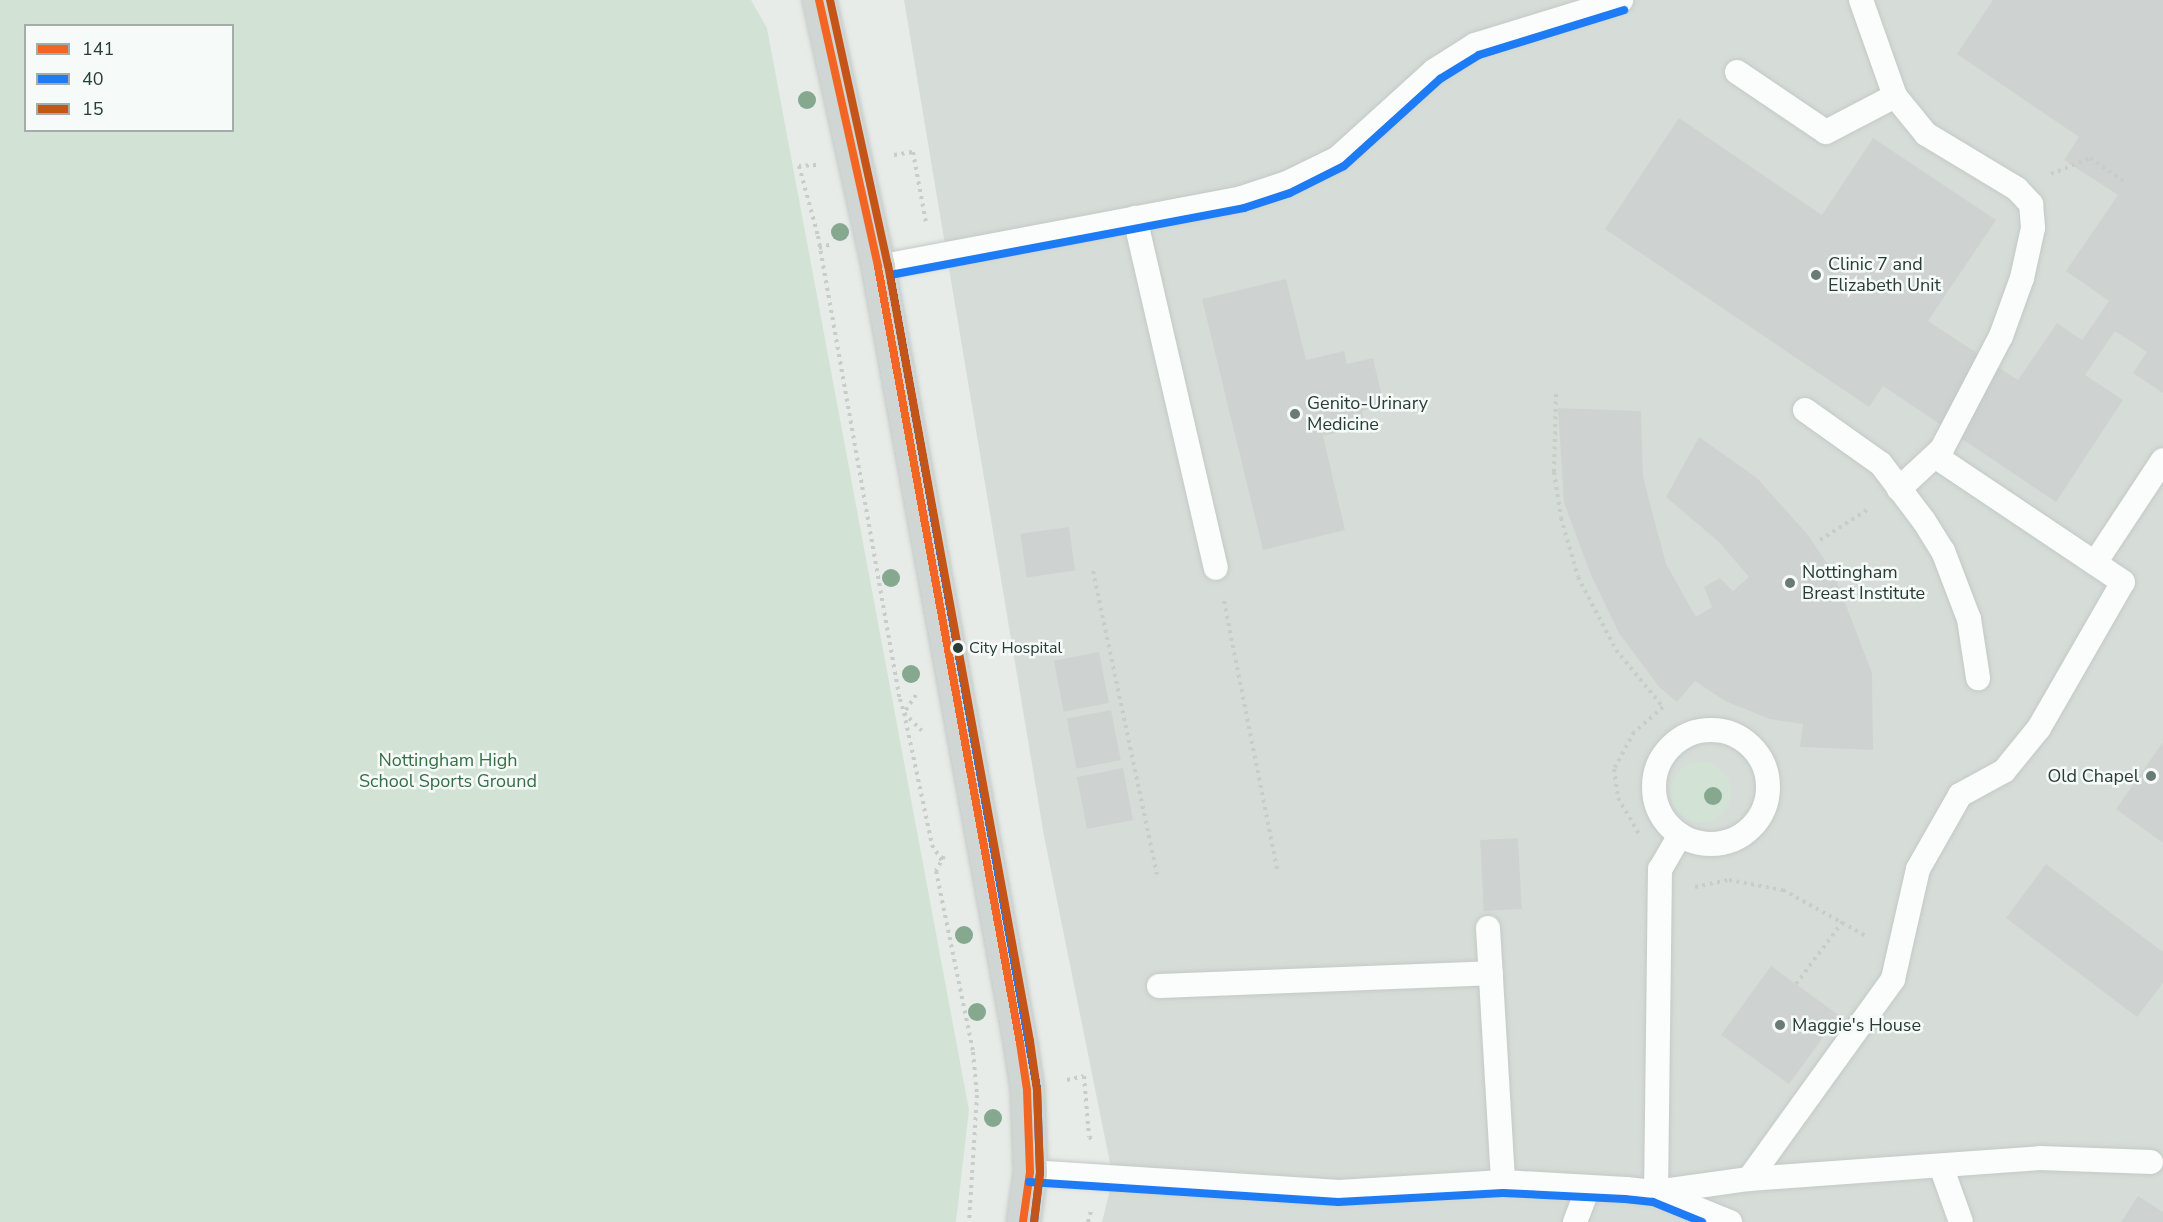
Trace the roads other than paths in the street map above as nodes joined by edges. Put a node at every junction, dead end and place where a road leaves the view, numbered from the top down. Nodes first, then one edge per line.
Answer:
1 (819, 0) edge
2 (1621, 0) edge
3 (1862, 0) edge
4 (1737, 72) dead end
5 (1895, 96) junction
6 (1135, 218) junction
7 (878, 267) junction
8 (1805, 410) dead end
9 (1936, 457) junction
10 (2163, 460) edge
11 (1899, 489) junction
12 (2095, 563) junction
13 (1216, 568) road end
14 (1978, 678) dead end
15 (1680, 836) junction
16 (1488, 928) dead end
17 (1491, 972) junction
18 (1159, 987) dead end
19 (2151, 1162) dead end
20 (1941, 1166) junction
21 (1030, 1172) junction
22 (1749, 1179) junction
23 (1503, 1182) junction
24 (1587, 1190) junction
25 (1656, 1192) junction
26 (1023, 1222) edge
27 (1575, 1222) edge
28 (1730, 1222) edge
29 (1961, 1222) edge

1 - 7 main road
2 - 6 lane
3 - 5 lane
4 - 5 lane
5 - 9 lane
6 - 7 lane
6 - 13 lane
7 - 21 main road
8 - 11 lane
9 - 11 lane
9 - 12 lane
10 - 12 lane
11 - 14 lane
12 - 22 lane
15 - 15 lane
15 - 25 lane
16 - 17 lane
17 - 18 lane
17 - 23 lane
19 - 20 lane
20 - 22 lane
20 - 29 lane
21 - 23 lane
21 - 26 main road
22 - 25 lane
23 - 24 lane
24 - 25 lane
24 - 27 lane
25 - 28 lane

